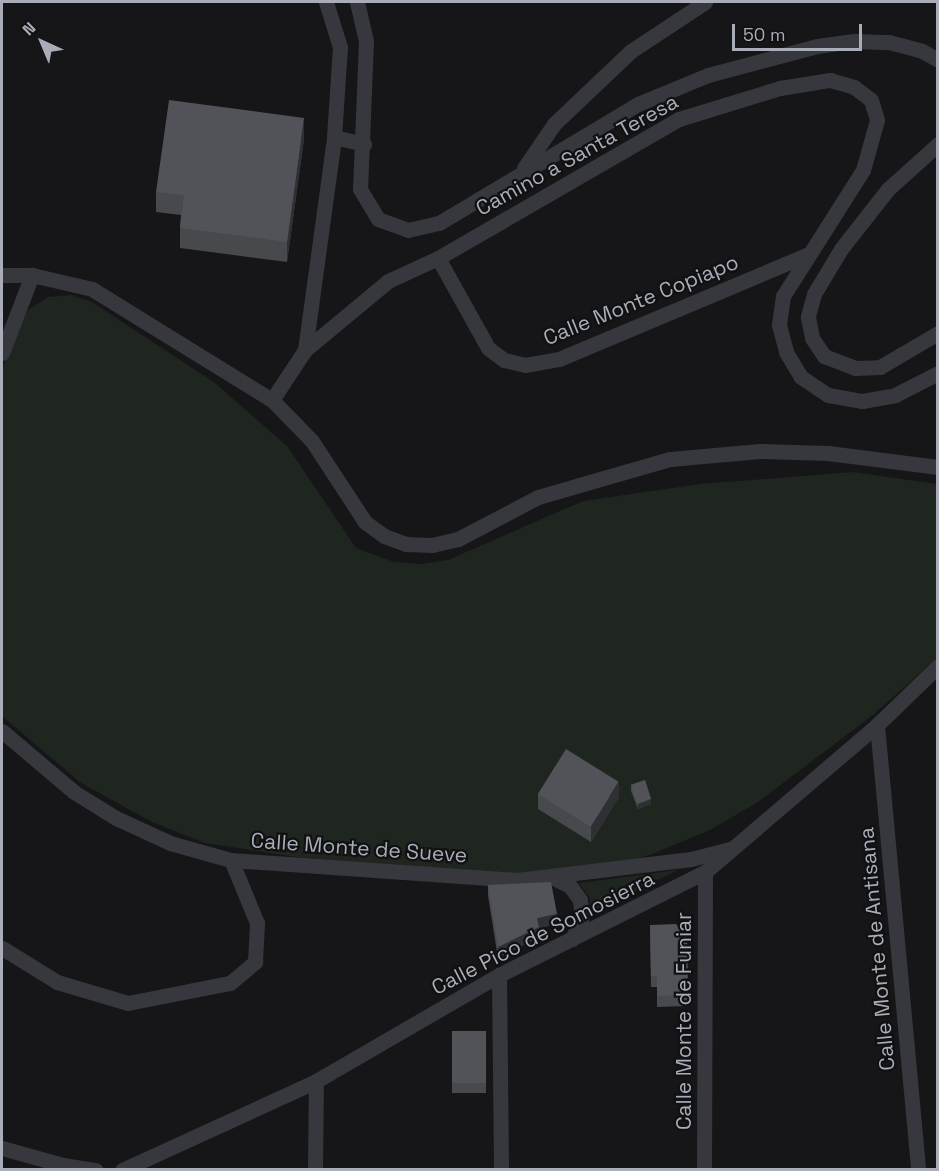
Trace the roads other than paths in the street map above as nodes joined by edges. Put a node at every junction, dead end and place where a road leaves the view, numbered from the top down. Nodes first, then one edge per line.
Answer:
1 (327, 2) edge
2 (357, 2) edge
3 (705, 2) edge
4 (938, 60) edge
5 (334, 137) junction
6 (364, 144) junction
7 (938, 144) edge
8 (520, 173) junction
9 (806, 255) junction
10 (438, 258) junction
11 (32, 274) junction
12 (2, 275) edge
13 (938, 333) edge
14 (306, 350) junction
15 (2, 353) edge
16 (938, 373) edge
17 (272, 400) junction
18 (938, 466) edge
19 (938, 666) edge
20 (877, 725) junction
21 (2, 731) edge
22 (746, 841) junction
23 (231, 860) junction
24 (705, 872) junction
25 (548, 876) junction
26 (572, 939) junction
27 (2, 948) edge
28 (499, 975) junction
29 (316, 1081) junction
30 (2, 1148) edge
31 (96, 1170) edge
32 (122, 1170) edge
33 (315, 1170) edge
34 (501, 1170) edge
35 (704, 1170) edge
36 (918, 1170) edge

1 - 5 street, Camino a Santa Teresa
2 - 6 street, Camino a Santa Teresa
3 - 8 street
4 - 8 street, Camino a Santa Teresa
5 - 6 street
5 - 14 street, Camino a Santa Teresa
6 - 8 street, Camino a Santa Teresa
7 - 13 street
9 - 10 street, Calle Monte Copiapo
9 - 10 street, Camino a Santa Teresa
9 - 16 street, Camino a Santa Teresa
10 - 14 street, Camino a Santa Teresa
11 - 12 street
11 - 15 street
11 - 17 street
14 - 17 street, Camino a Santa Teresa
17 - 18 street
19 - 20 street, Calle Pico de Somosierra
20 - 22 street, Calle Pico de Somosierra
20 - 36 street, Calle Monte de Antisana
21 - 23 street, Calle Monte de Sueve
22 - 24 street, Calle Pico de Somosierra
22 - 25 street, Calle Monte de Sueve
23 - 25 street, Calle Monte de Sueve
23 - 27 street
24 - 26 street, Calle Pico de Somosierra
24 - 35 street, Calle Monte de Funiar
25 - 26 street
26 - 28 street, Calle Pico de Somosierra
28 - 29 street, Calle Pico de Somosierra
28 - 34 street
29 - 32 street, Calle Pico de Somosierra
29 - 33 street
30 - 31 street

